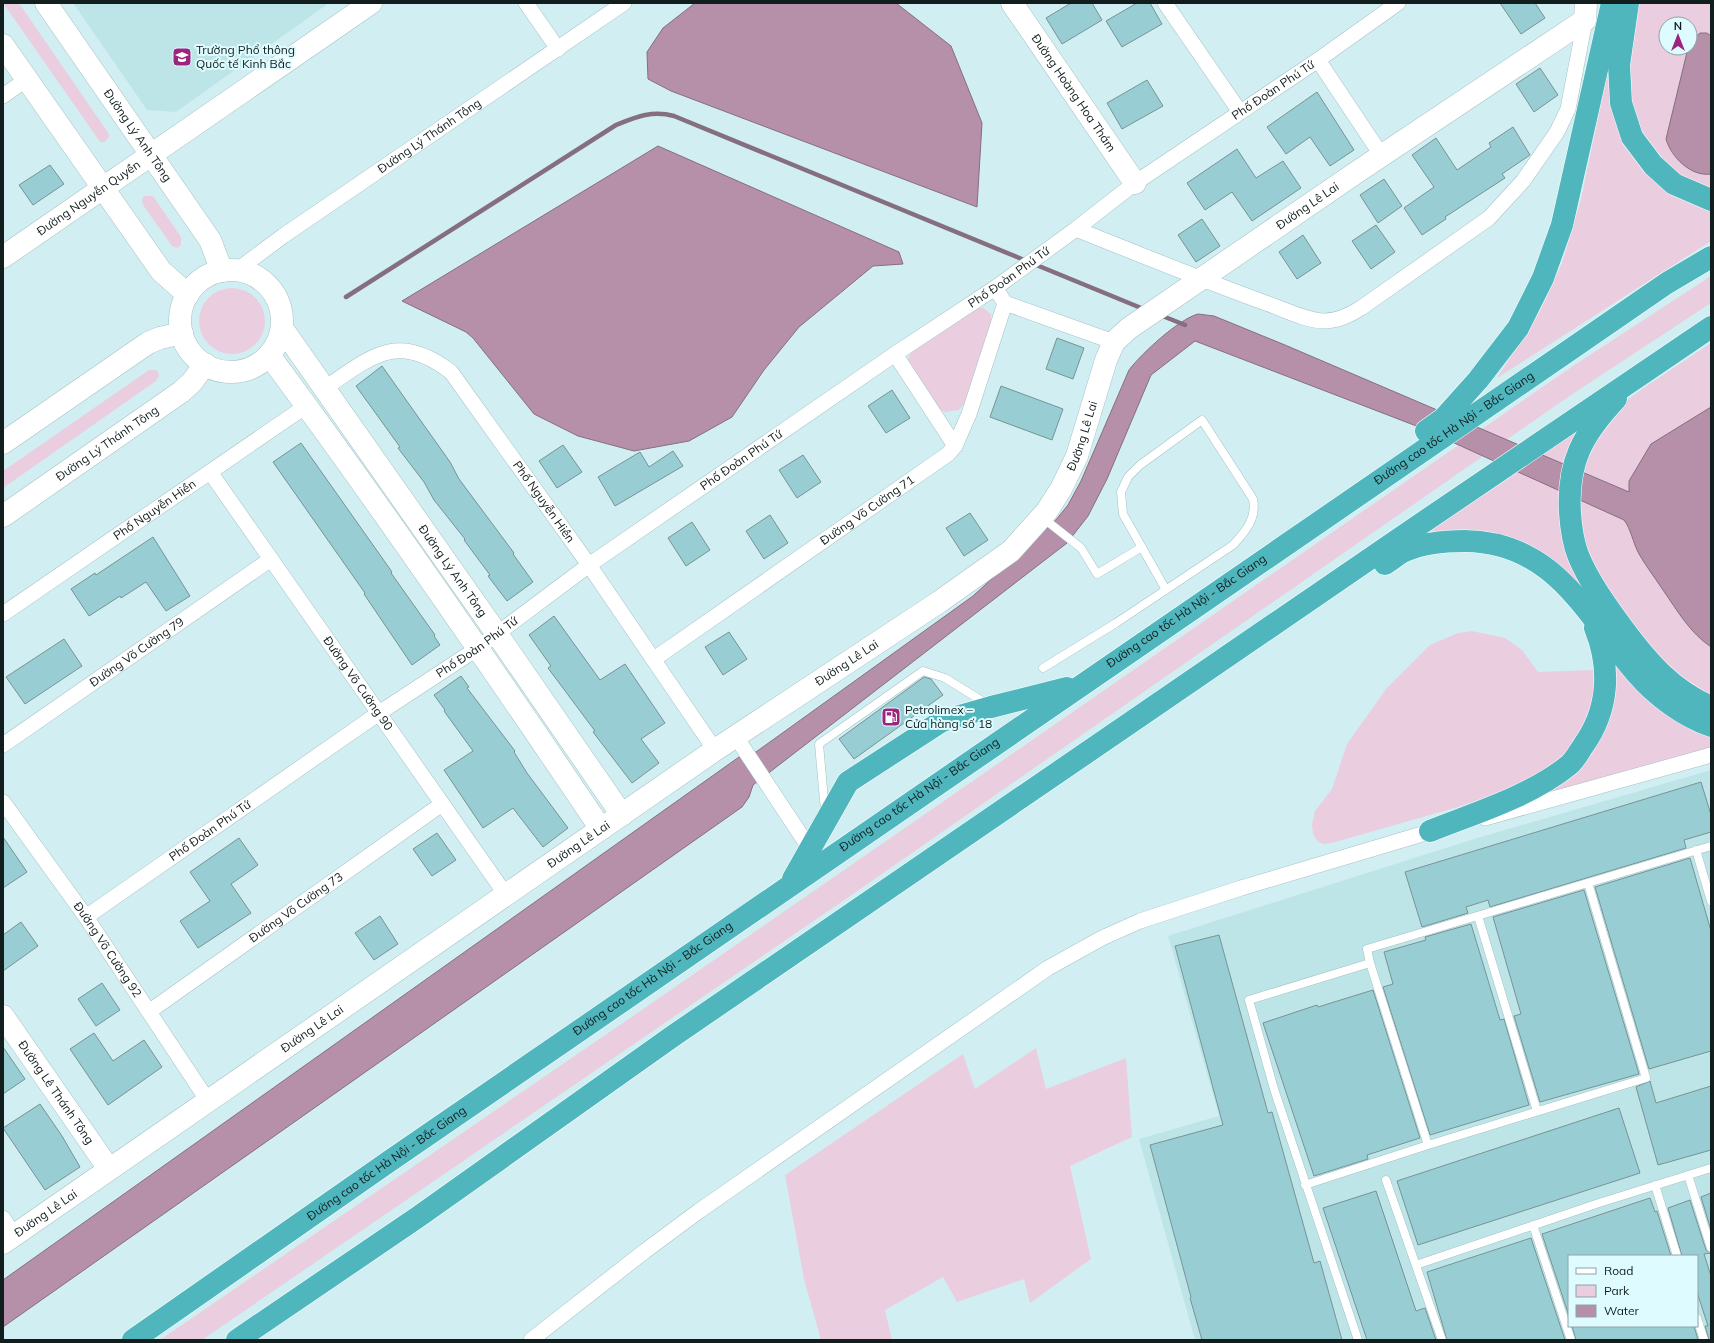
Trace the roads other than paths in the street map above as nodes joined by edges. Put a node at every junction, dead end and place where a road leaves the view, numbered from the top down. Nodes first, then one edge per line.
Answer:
1 (46, 3) edge
2 (371, 3) edge
3 (526, 3) edge
4 (624, 3) edge
5 (1012, 3) edge
6 (1165, 3) edge
7 (1612, 3) edge
8 (1628, 3) edge
9 (1391, 5) edge
10 (1586, 12) edge
11 (3, 45) edge
12 (558, 49) junction
13 (1318, 60) junction
14 (27, 79) junction
15 (3, 96) edge
16 (1240, 112) junction
17 (151, 155) junction
18 (1382, 156) junction
19 (1135, 183) junction
20 (103, 188) junction
21 (1711, 200) edge
22 (1076, 229) junction
23 (1711, 256) edge
24 (3, 257) edge
25 (229, 271) junction
26 (1200, 280) junction
27 (1001, 283) junction
28 (188, 295) junction
29 (1005, 303) junction
30 (1711, 327) edge
31 (282, 328) junction
32 (182, 333) junction
33 (1121, 336) junction
34 (1711, 338) edge
35 (895, 354) junction
36 (269, 355) junction
37 (206, 364) junction
38 (325, 388) junction
39 (306, 406) junction
40 (3, 443) edge
41 (954, 446) junction
42 (210, 472) junction
43 (403, 501) junction
44 (385, 513) junction
45 (3, 516) edge
46 (1043, 519) junction
47 (1142, 547) junction
48 (271, 559) junction
49 (589, 566) junction
50 (1166, 590) junction
51 (3, 614) edge
52 (1183, 614) junction
53 (1589, 614) junction
54 (497, 634) junction
55 (478, 648) junction
56 (654, 659) junction
57 (1043, 668) dead end
58 (1080, 685) junction
59 (991, 707) junction
60 (1711, 707) edge
61 (379, 713) junction
62 (1711, 726) edge
63 (736, 737) junction
64 (3, 745) edge
65 (715, 750) junction
66 (1711, 755) edge
67 (1066, 767) junction
68 (3, 802) edge
69 (442, 804) junction
70 (622, 815) junction
71 (826, 821) junction
72 (601, 829) junction
73 (1430, 831) junction
74 (1711, 846) edge
75 (810, 849) junction
76 (1696, 850) junction
77 (1588, 882) junction
78 (790, 884) junction
79 (506, 896) junction
80 (1711, 901) edge
81 (1478, 916) junction
82 (86, 917) junction
83 (1370, 963) junction
84 (150, 1011) junction
85 (3, 1016) edge
86 (208, 1101) junction
87 (1537, 1111) junction
88 (1428, 1145) junction
89 (109, 1168) junction
90 (1711, 1168) edge
91 (1688, 1175) junction
92 (1386, 1180) dead end
93 (1305, 1185) junction
94 (1655, 1185) junction
95 (418, 1217) junction
96 (1533, 1226) junction
97 (7, 1232) edge
98 (1711, 1248) edge
99 (1677, 1255) edge
100 (1416, 1265) junction
101 (1698, 1321) edge
102 (133, 1340) edge
103 (237, 1340) edge
104 (257, 1340) edge
105 (531, 1340) edge
106 (1358, 1340) edge
107 (1442, 1340) edge
108 (1571, 1340) edge
109 (1704, 1340) edge

1 - 17 street, Đường Lý Anh Tông
2 - 17 street, Đường Nguyễn Quyền
3 - 12 street
4 - 12 street, Đường Lý Thánh Tông
5 - 19 street, Đường Hoàng Hoa Thám
6 - 16 street
7 - 52 highway
8 - 21 highway
9 - 13 street, Phố Đoàn Phú Tứ
10 - 18 street, Đường Lê Lai
10 - 26 street
11 - 14 street
12 - 25 street, Đường Lý Thánh Tông
13 - 16 street, Phố Đoàn Phú Tứ
13 - 18 street
14 - 15 street
14 - 20 street
16 - 19 street, Phố Đoàn Phú Tứ
17 - 20 street, Đường Nguyễn Quyền
17 - 25 street, Đường Lý Anh Tông
18 - 26 street, Đường Lê Lai
19 - 22 street, Phố Đoàn Phú Tứ
20 - 24 street, Đường Nguyễn Quyền
20 - 28 street
22 - 26 street
22 - 27 street, Phố Đoàn Phú Tứ
23 - 52 highway, Đường cao tốc Hà Nội - Bắc Giang
25 - 28 street
25 - 31 street
26 - 33 street, Đường Lê Lai
27 - 29 street
27 - 35 street, Phố Đoàn Phú Tứ
28 - 32 street
29 - 33 street
29 - 41 street, Đường Võ Cường 71
30 - 67 highway
31 - 36 street
31 - 38 street, Đường Lý Anh Tông
32 - 37 street
32 - 40 street
33 - 46 street, Đường Lê Lai
34 - 60 highway
35 - 41 street
35 - 49 street, Phố Đoàn Phú Tứ
36 - 37 street
36 - 39 street, Đường Lý Anh Tông
37 - 45 street, Đường Lý Thánh Tông
38 - 43 street, Đường Lý Anh Tông
38 - 49 street, Phố Nguyễn Hiền
39 - 42 street, Phố Nguyễn Hiền
39 - 44 street, Đường Lý Anh Tông
41 - 56 street, Đường Võ Cường 71
42 - 48 street, Đường Võ Cường 90
42 - 51 street, Phố Nguyễn Hiền
43 - 44 street
43 - 54 street, Đường Lý Anh Tông
44 - 55 street, Đường Lý Anh Tông
46 - 47 lane
46 - 63 street, Đường Lê Lai
47 - 50 lane
47 - 50 lane
48 - 61 street, Đường Võ Cường 90
48 - 64 street, Đường Võ Cường 79
49 - 54 street, Phố Đoàn Phú Tứ
49 - 56 street, Phố Nguyễn Hiền
50 - 57 lane
52 - 58 highway, Đường cao tốc Hà Nội - Bắc Giang
53 - 62 highway
53 - 67 highway
53 - 73 highway
54 - 55 street, Phố Đoàn Phú Tứ
54 - 70 street, Đường Lý Anh Tông
55 - 61 street, Phố Đoàn Phú Tứ
55 - 72 street, Đường Lý Anh Tông
56 - 65 street, Phố Nguyễn Hiền
58 - 59 highway
58 - 78 highway, Đường cao tốc Hà Nội - Bắc Giang
59 - 71 highway
59 - 71 lane
61 - 69 street, Đường Võ Cường 90
61 - 82 street, Phố Đoàn Phú Tứ
63 - 65 street, Đường Lê Lai
63 - 75 street
65 - 70 street, Đường Lê Lai
66 - 73 street
67 - 95 highway
68 - 82 street, Đường Võ Cường 92
69 - 79 street, Đường Võ Cường 90
69 - 84 street, Đường Võ Cường 73
70 - 72 street, Đường Lê Lai
71 - 75 highway
72 - 79 street, Đường Lê Lai
73 - 105 street
74 - 76 lane
75 - 78 highway
76 - 77 lane
76 - 80 lane
77 - 81 lane
77 - 87 lane
78 - 102 highway, Đường cao tốc Hà Nội - Bắc Giang
79 - 86 street, Đường Lê Lai
81 - 83 lane
81 - 87 lane
82 - 84 street, Đường Võ Cường 92
83 - 88 lane
83 - 93 lane
84 - 86 street, Đường Võ Cường 92
85 - 89 street, Đường Lê Thánh Tông
86 - 89 street, Đường Lê Lai
87 - 88 lane
88 - 93 lane
89 - 97 street, Đường Lê Lai
90 - 91 lane
91 - 94 lane
91 - 98 lane
92 - 100 lane
93 - 106 lane
94 - 96 lane
94 - 99 lane
95 - 103 highway
95 - 104 highway
96 - 100 lane
96 - 108 lane
100 - 107 lane
101 - 109 lane

